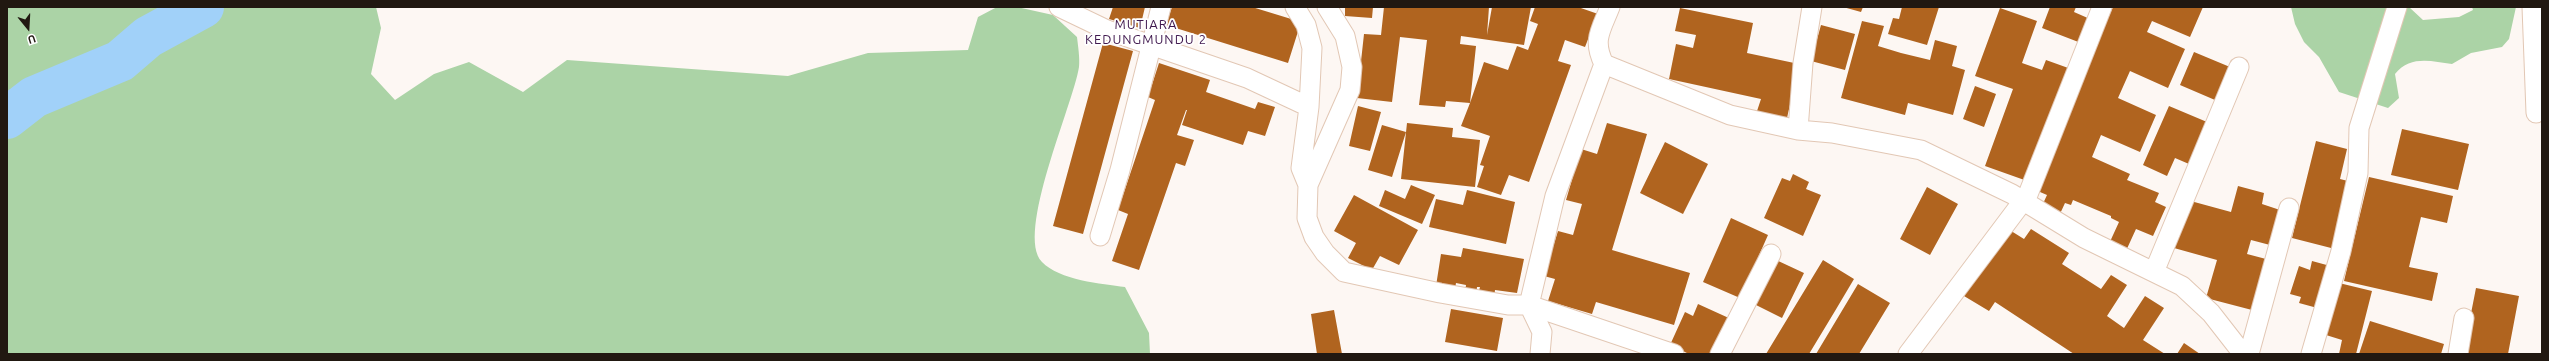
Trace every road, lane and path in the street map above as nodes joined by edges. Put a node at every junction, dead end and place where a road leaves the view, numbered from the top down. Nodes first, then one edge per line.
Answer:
1 (1059, 7) edge
2 (1161, 7) edge
3 (1295, 7) edge
4 (1327, 7) edge
5 (1610, 7) edge
6 (1812, 7) edge
7 (2102, 7) edge
8 (2397, 7) edge
9 (2532, 7) edge
10 (1151, 43) junction
11 (1604, 64) junction
12 (2239, 66) dead end
13 (1309, 107) junction
14 (2536, 113) dead end
15 (1798, 130) junction
16 (1308, 185) junction
17 (2024, 201) junction
18 (2289, 208) dead end
19 (1100, 236) dead end
20 (1771, 254) dead end
21 (2154, 272) junction
22 (1528, 305) junction
23 (2464, 318) dead end
24 (1540, 354) edge
25 (1674, 354) edge
26 (1720, 354) edge
27 (1908, 354) edge
28 (2243, 354) edge
29 (2249, 354) edge
30 (2311, 354) edge
31 (2458, 354) edge

1 - 10 street
2 - 10 street
3 - 13 street
4 - 16 street
5 - 11 street
6 - 15 street
7 - 17 street
8 - 30 street
9 - 14 street
10 - 13 street
10 - 19 street
11 - 15 street
11 - 22 street
12 - 21 street
13 - 16 street
15 - 17 street
16 - 22 street
17 - 21 street
17 - 27 street
18 - 29 street
20 - 26 street
21 - 28 street
22 - 24 street
22 - 25 street
23 - 31 street

